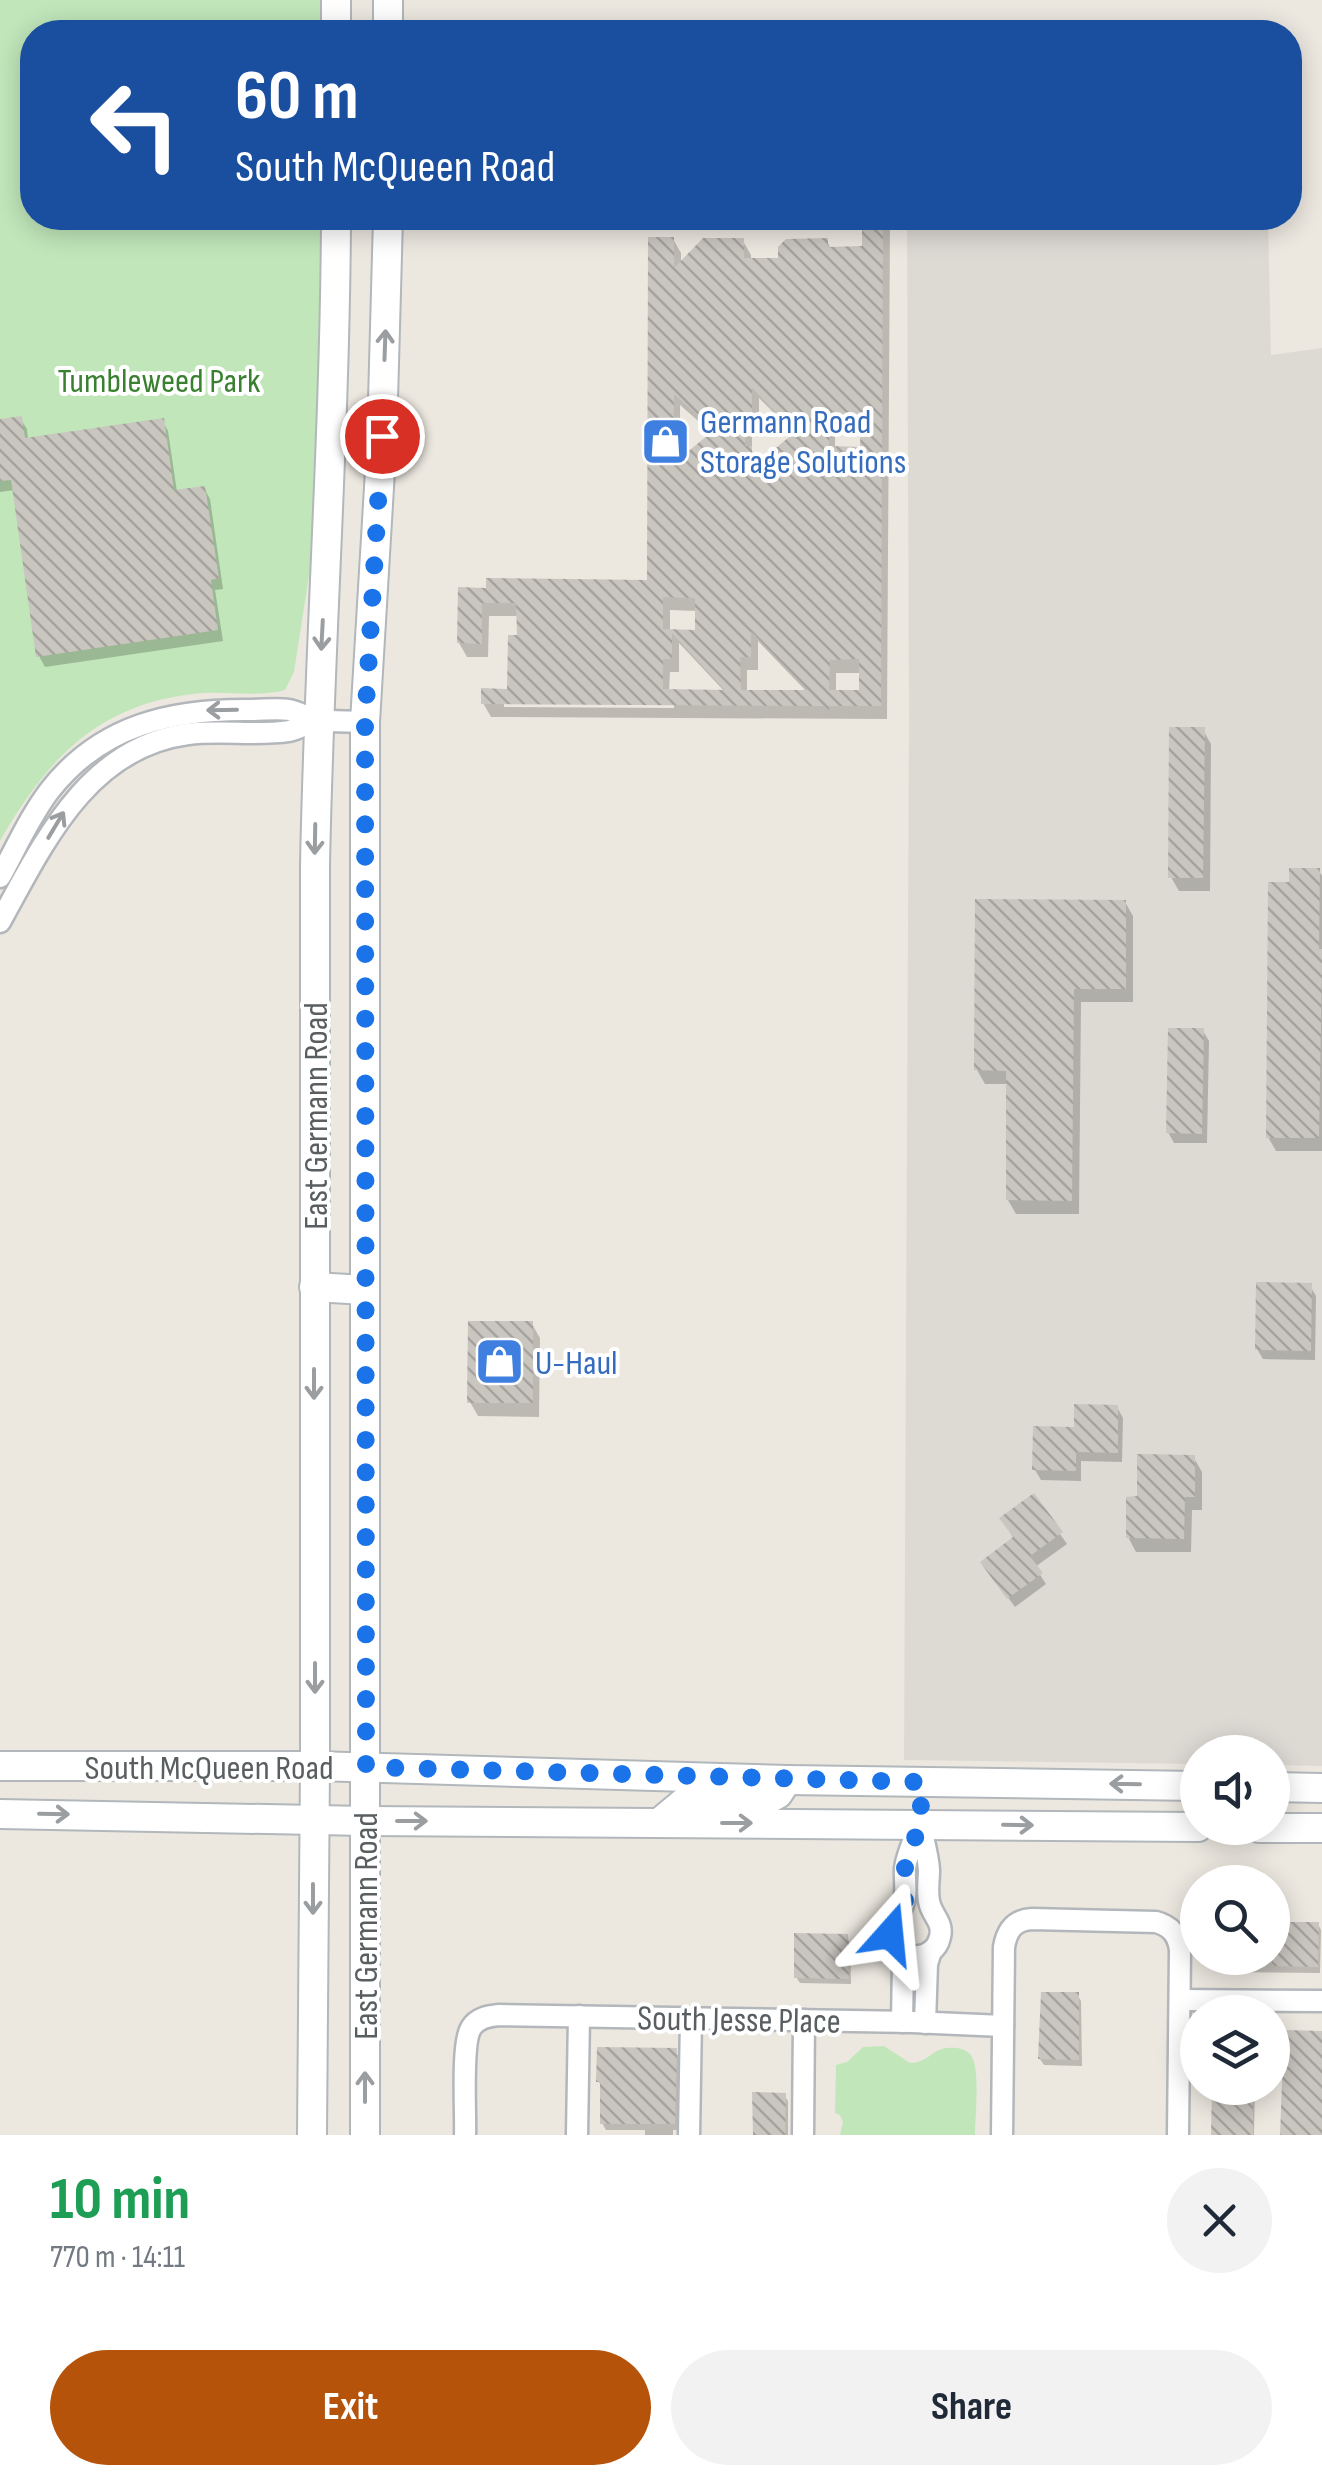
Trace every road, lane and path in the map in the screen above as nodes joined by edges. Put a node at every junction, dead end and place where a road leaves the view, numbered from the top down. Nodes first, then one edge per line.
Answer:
1 (336, 230) edge
2 (388, 230) edge
3 (318, 720) junction
4 (365, 722) junction
5 (0, 877) edge
6 (2, 912) edge
7 (314, 1286) junction
8 (365, 1290) junction
9 (0, 1766) edge
10 (315, 1766) junction
11 (366, 1767) junction
12 (787, 1780) junction
13 (922, 1782) junction
14 (1180, 1786) edge
15 (1290, 1787) edge
16 (1322, 1788) edge
17 (0, 1814) edge
18 (314, 1819) junction
19 (366, 1820) junction
20 (660, 1822) junction
21 (920, 1824) junction
22 (1180, 1827) edge
23 (1290, 1828) edge
24 (1322, 1828) edge
25 (900, 1951) junction
26 (932, 1951) junction
27 (1180, 1995) edge
28 (1180, 2000) edge
29 (1290, 2001) edge
30 (1322, 2001) edge
31 (579, 2016) junction
32 (691, 2018) junction
33 (804, 2020) junction
34 (902, 2022) junction
35 (926, 2023) junction
36 (1003, 2026) junction
37 (312, 2135) edge
38 (365, 2135) edge
39 (465, 2135) edge
40 (577, 2135) edge
41 (689, 2135) edge
42 (803, 2135) edge
43 (1002, 2135) edge
44 (1178, 2135) edge

1 -> 3 main road, East Germann Road
4 -> 2 main road, East Germann Road
3 - 4 street
3 -> 5 street
6 -> 3 street
3 -> 7 main road, East Germann Road
4 - 8 main road, East Germann Road
7 - 8 main road
7 -> 10 main road, East Germann Road
8 - 11 main road, East Germann Road
9 - 10 main road, South McQueen Road
10 - 11 main road, South McQueen Road
10 - 18 main road, East Germann Road
11 - 12 main road, South McQueen Road
11 - 19 main road, East Germann Road
12 - 13 main road, South McQueen Road
12 - 20 main road
14 -> 13 main road, South McQueen Road
13 - 21 main road
15 - 16 main road
17 -> 18 main road, South McQueen Road
18 - 19 main road, South McQueen Road
18 -> 37 main road, East Germann Road
19 -> 20 main road, South McQueen Road
38 -> 19 main road, East Germann Road
20 -> 21 main road, South McQueen Road
21 -> 22 main road, South McQueen Road
21 - 25 street
21 - 26 street
23 - 24 main road
25 - 26 street
25 - 34 street
26 - 35 street
27 - 36 street
28 - 44 street
29 - 30 street
31 - 32 street, South Jesse Place
31 - 39 street, South Jesse Place
31 - 40 street
32 - 33 street, South Jesse Place
32 - 41 street
33 - 34 street, South Jesse Place
33 - 42 street
34 - 35 street, South Jesse Place
35 - 36 street, South Jesse Place
36 - 43 street

